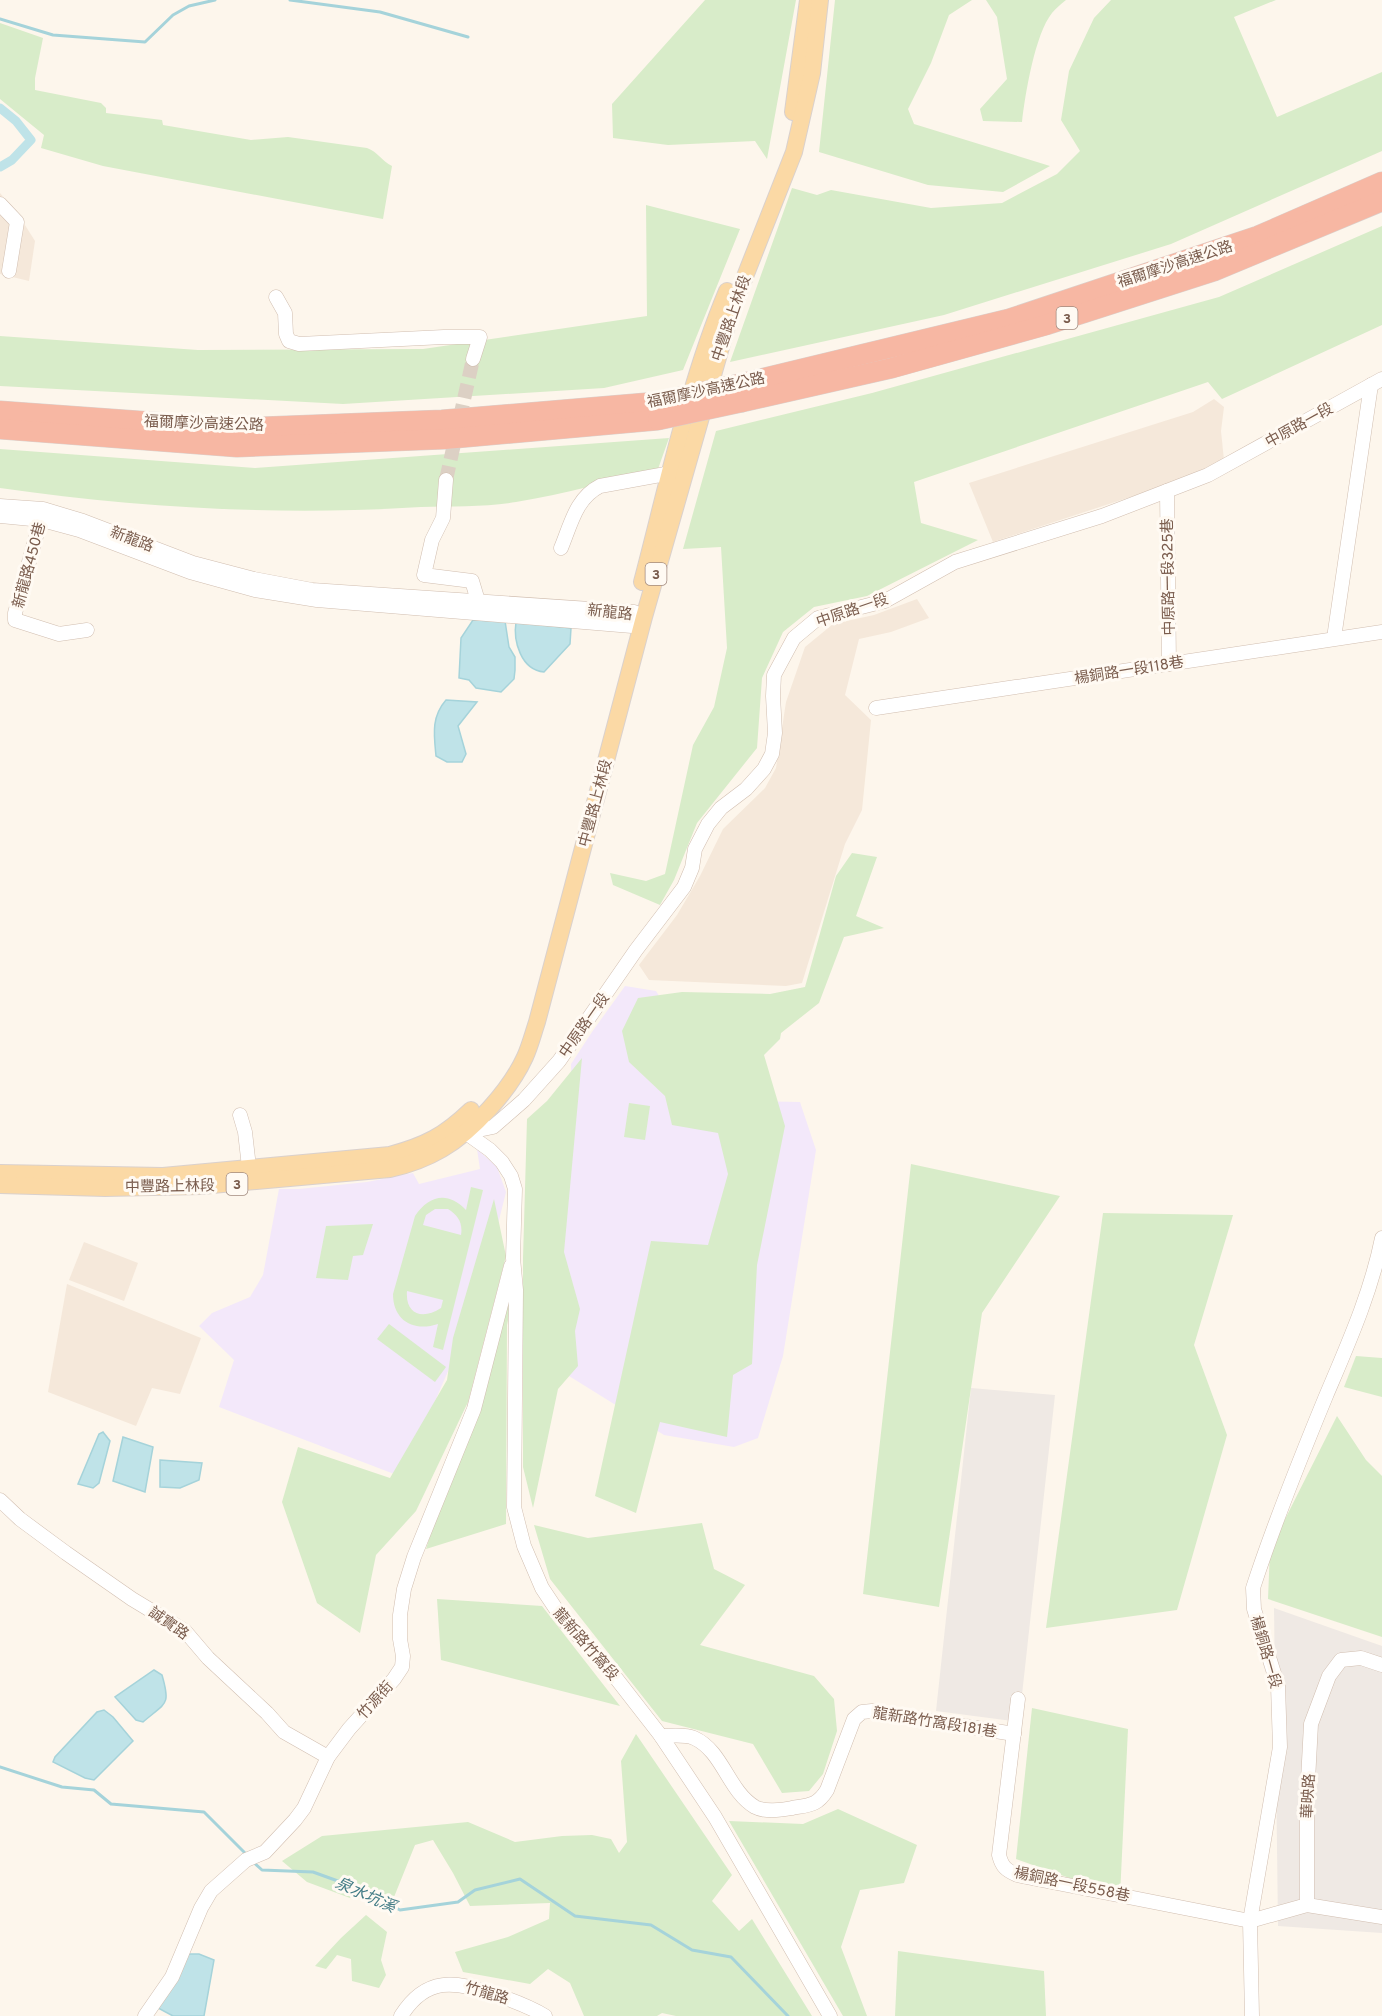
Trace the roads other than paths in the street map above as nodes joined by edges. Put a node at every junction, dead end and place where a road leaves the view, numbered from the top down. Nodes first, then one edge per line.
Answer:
1 (808, 0) edge
2 (820, 0) edge
3 (1382, 182) edge
4 (1382, 201) edge
5 (0, 204) edge
6 (9, 271) dead end
7 (276, 297) dead end
8 (473, 359) tunnel mouth
9 (1377, 382) edge
10 (743, 393) junction
11 (0, 411) edge
12 (657, 411) junction
13 (0, 429) edge
14 (670, 473) junction
15 (446, 480) tunnel mouth
16 (1167, 491) junction
17 (0, 506) edge
18 (42, 515) junction
19 (0, 516) edge
20 (561, 548) dead end
21 (478, 601) junction
22 (637, 618) junction
23 (87, 630) dead end
24 (1382, 632) edge
25 (1334, 638) junction
26 (1169, 664) junction
27 (876, 708) dead end
28 (240, 1115) dead end
29 (460, 1129) junction
30 (249, 1167) junction
31 (0, 1173) edge
32 (0, 1185) edge
33 (1382, 1238) edge
34 (513, 1258) junction
35 (0, 1500) edge
36 (1382, 1665) edge
37 (1018, 1699) dead end
38 (1014, 1734) junction
39 (661, 1736) junction
40 (328, 1757) junction
41 (1307, 1905) junction
42 (1382, 1917) edge
43 (1250, 1921) junction
44 (146, 2016) edge
45 (401, 2016) edge
46 (545, 2016) edge
47 (830, 2016) edge
48 (1252, 2016) edge

1 - 14 main road, 中豐路上林段 / 3
2 - 22 main road, 中豐路上林段 / 3
3 - 10 highway, 福爾摩沙高速公路 / 3
4 - 10 highway, 福爾摩沙高速公路 / 3
5 - 6 street
7 - 8 street
9 - 16 street, 中原路一段
9 - 25 street
10 - 12 highway, 福爾摩沙高速公路 / 3, bridge
11 - 12 highway, 福爾摩沙高速公路 / 3
12 - 13 highway, 福爾摩沙高速公路 / 3
14 - 20 street
14 - 22 main road, 中豐路上林段 / 3
15 - 21 street
16 - 26 street, 中原路一段325巷
16 - 29 street, 中原路一段
17 - 18 street, 新龍路
18 - 19 street, 新龍路
18 - 21 street, 新龍路
18 - 22 street, 新龍路
18 - 23 street, 新龍路450巷
21 - 22 street, 新龍路
22 - 29 main road, 中豐路上林段 / 3
24 - 25 street, 楊銅路一段118巷
25 - 26 street, 楊銅路一段118巷
26 - 27 street, 楊銅路一段118巷
28 - 30 street
29 - 30 main road, 中豐路上林段 / 3
29 - 32 main road, 中豐路上林段 / 3
29 - 34 street, 龍新路竹窩段
30 - 31 main road, 中豐路上林段 / 3
33 - 43 street, 楊銅路一段
34 - 39 street, 龍新路竹窩段
34 - 40 street, 竹源街
35 - 40 street, 誠實路
36 - 41 street, 華映路
37 - 38 street, 楊銅路一段558巷
38 - 39 street, 龍新路竹窩段181巷
38 - 43 street, 楊銅路一段558巷
39 - 47 street, 龍新路竹窩段
40 - 44 street, 竹源街
41 - 42 street
41 - 43 street, 楊銅路一段558巷
43 - 48 street, 楊銅路一段
45 - 46 street, 竹龍路

